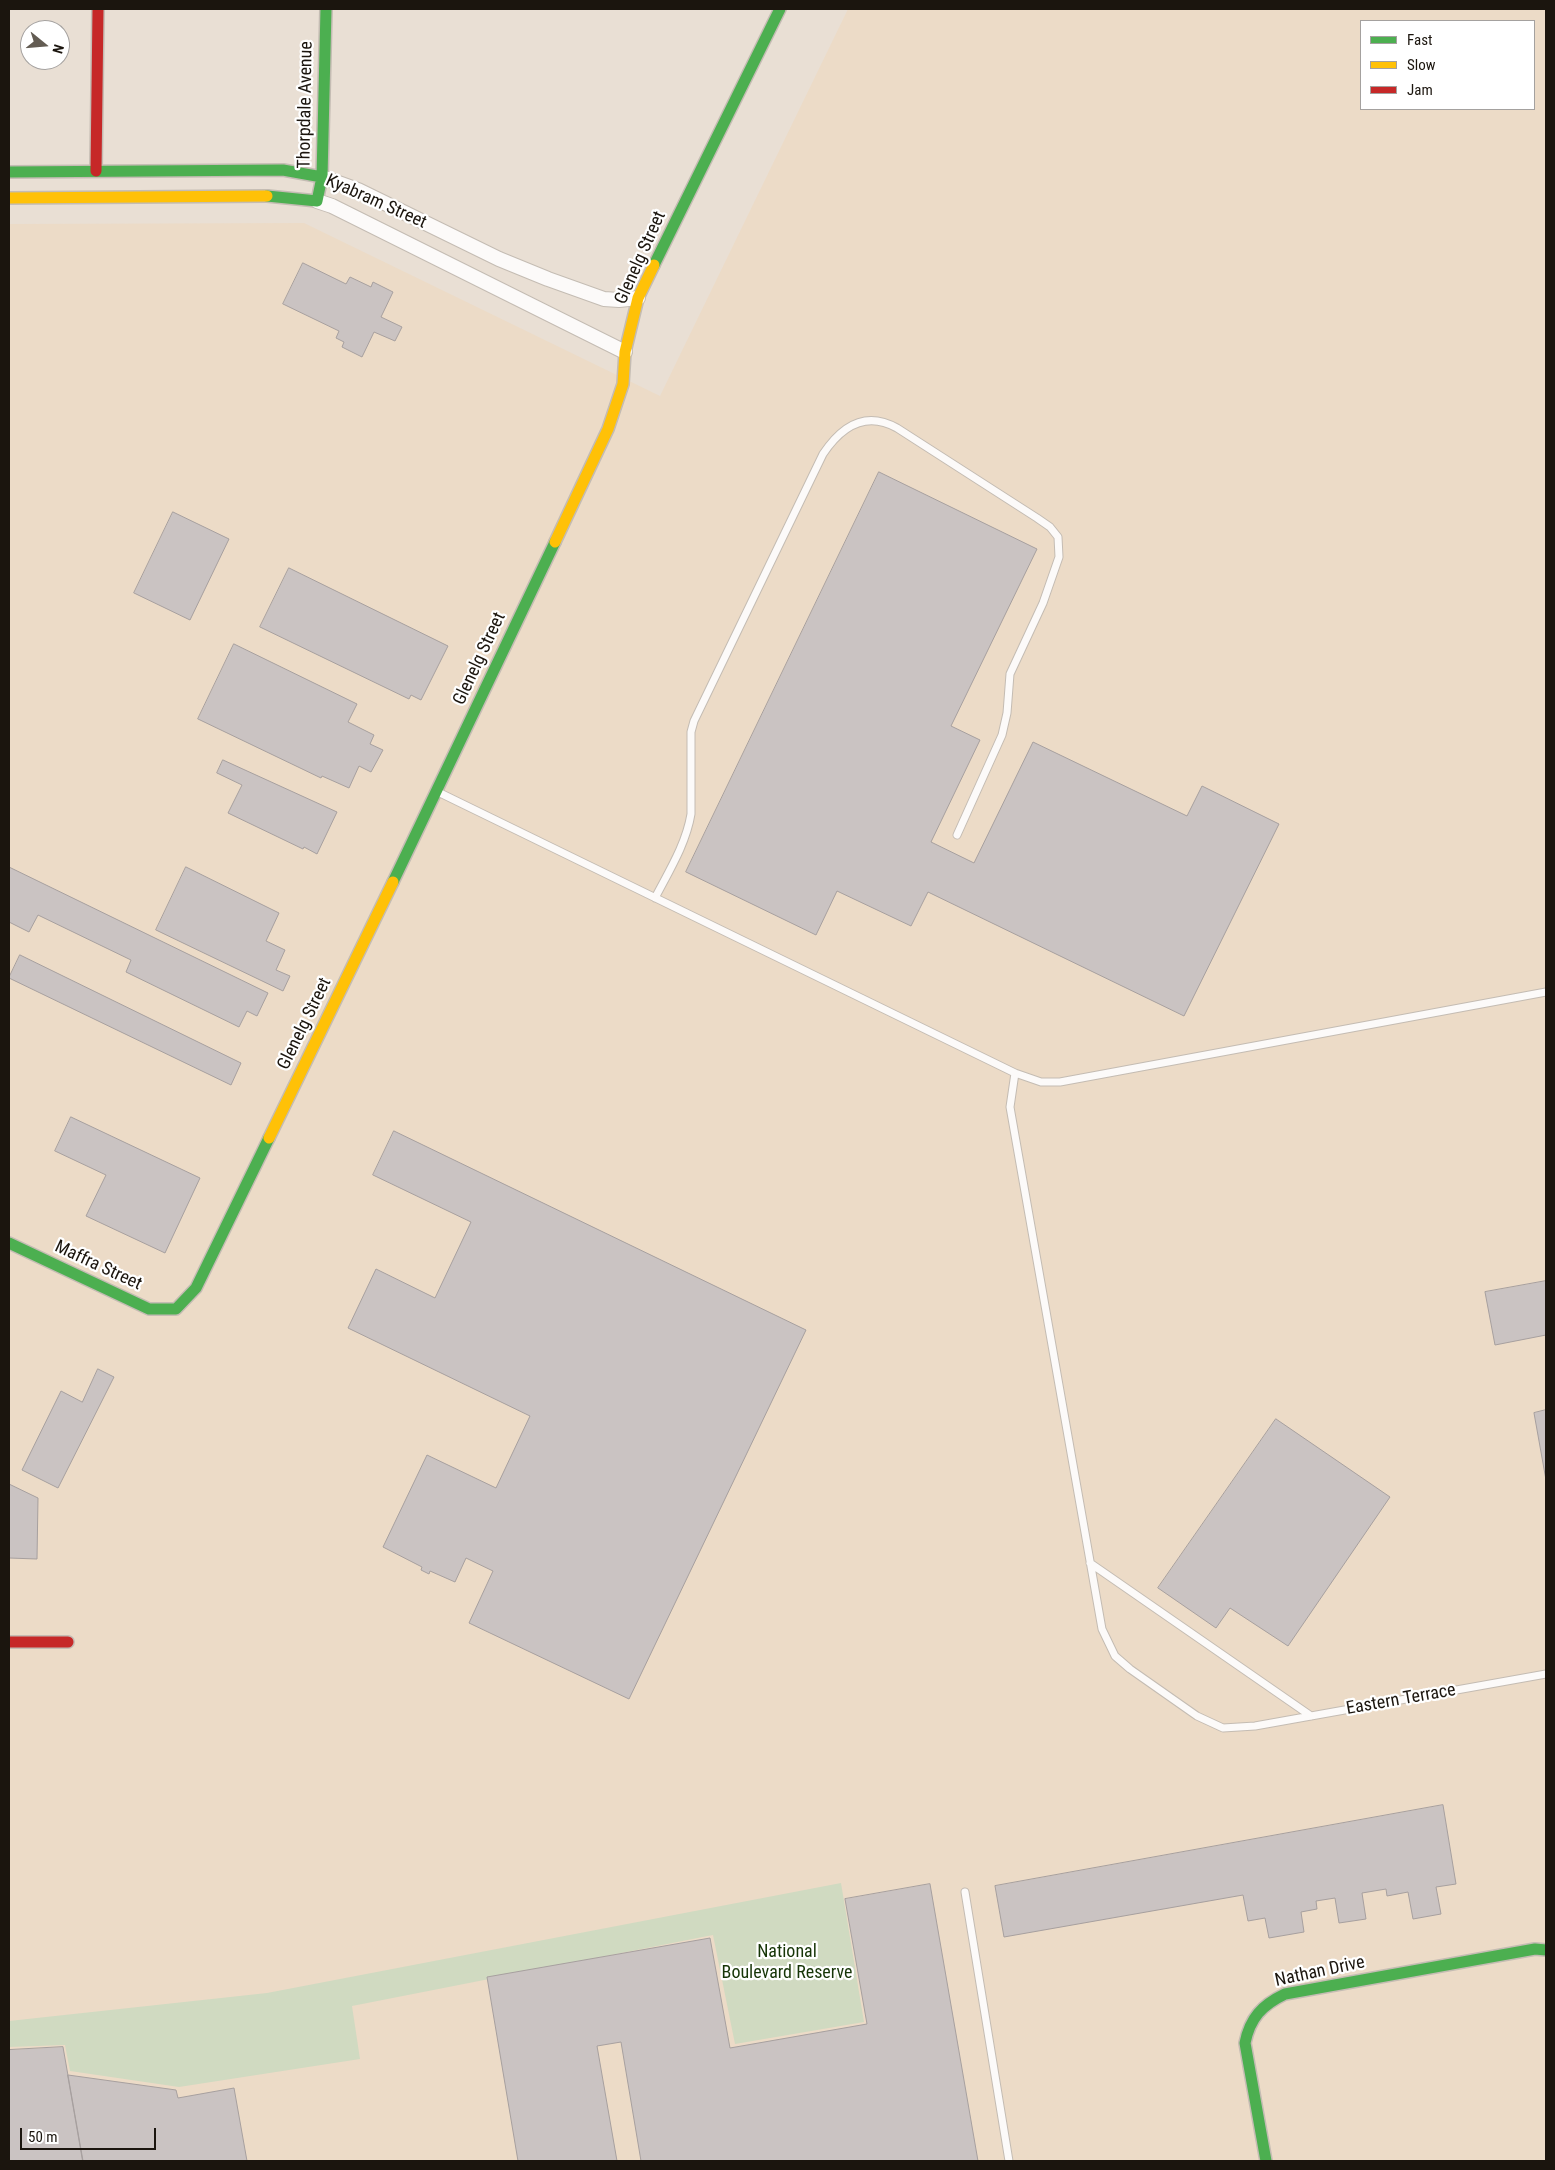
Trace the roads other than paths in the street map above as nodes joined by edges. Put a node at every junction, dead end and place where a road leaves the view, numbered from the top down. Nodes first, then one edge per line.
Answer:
1 (98, 9) edge
2 (326, 9) edge
3 (780, 9) edge
4 (96, 171) junction
5 (9, 172) edge
6 (322, 177) junction
7 (9, 198) edge
8 (317, 201) junction
9 (638, 298) junction
10 (625, 352) junction
11 (437, 791) junction
12 (957, 835) dead end
13 (655, 898) junction
14 (1546, 992) edge
15 (1015, 1073) junction
16 (9, 1243) edge
17 (176, 1309) joint
18 (1090, 1563) junction
19 (9, 1642) edge
20 (68, 1642) dead end
21 (1546, 1674) edge
22 (1311, 1716) junction
23 (964, 1892) dead end
24 (1546, 1950) edge
25 (1009, 2161) edge
26 (1266, 2161) edge

1 - 4 street
2 - 6 street, Thorpdale Avenue
3 - 9 street, Glenelg Street
4 - 5 street, Kyabram Street
4 - 6 street, Kyabram Street
6 - 8 street, Thorpdale Avenue
6 - 9 street, Kyabram Street
7 - 8 street, Kyabram Street
8 - 10 street, Kyabram Street
9 - 10 street, Glenelg Street
10 - 11 street, Glenelg Street
11 - 13 lane
11 - 17 street, Glenelg Street
12 - 13 lane
13 - 15 lane
14 - 15 lane
15 - 18 lane, Eastern Terrace
16 - 17 street, Maffra Street
18 - 22 lane
18 - 22 lane, Eastern Terrace
19 - 20 street
21 - 22 lane, Eastern Terrace
23 - 25 lane
24 - 26 street, Nathan Drive

